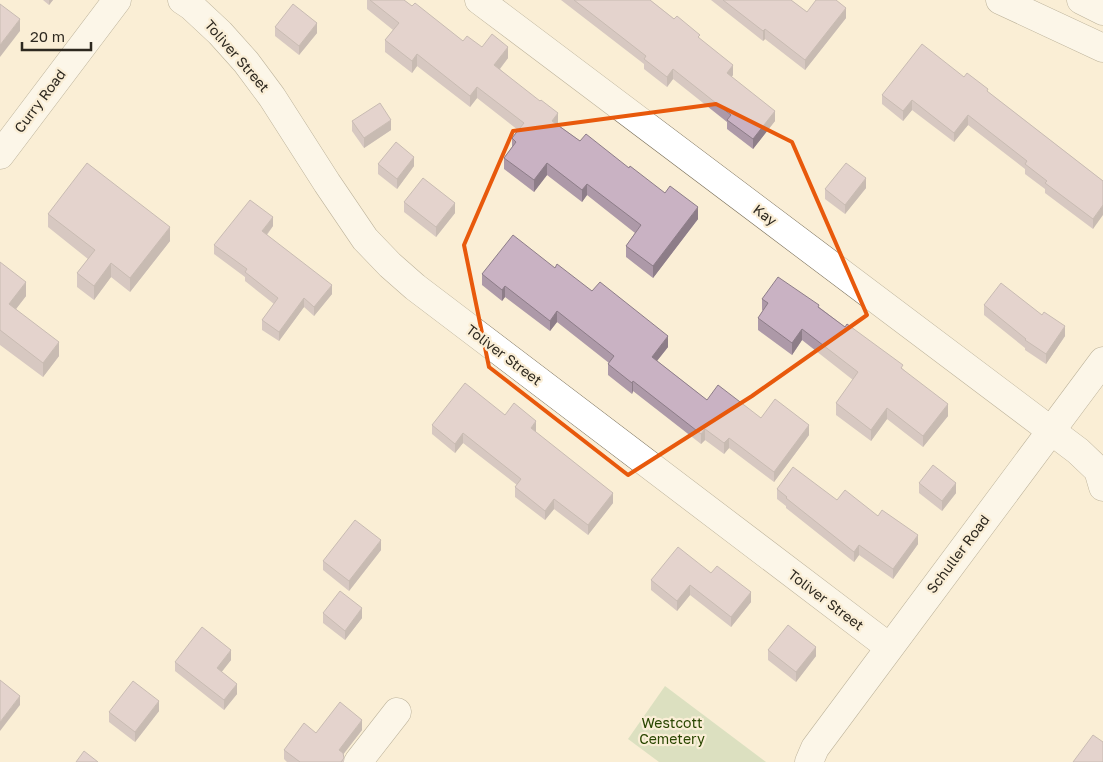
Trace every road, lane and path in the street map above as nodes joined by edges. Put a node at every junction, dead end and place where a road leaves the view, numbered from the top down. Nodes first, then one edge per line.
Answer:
1 (117, 0) edge
2 (182, 0) edge
3 (479, 0) edge
4 (1000, 0) edge
5 (1081, 0) edge
6 (1103, 10) edge
7 (1103, 48) edge
8 (0, 155) edge
9 (1103, 360) edge
10 (1050, 430) junction
11 (1103, 487) edge
12 (889, 647) junction
13 (397, 712) dead end
14 (812, 755) edge
15 (358, 762) edge

1 - 8 street, Curry Road
2 - 12 street, Toliver Street
3 - 10 street, Kay
4 - 7 street
5 - 6 street
9 - 10 street, Schuller Road
10 - 11 street, Kay
10 - 12 street, Schuller Road
12 - 14 street, Schuller Road
13 - 15 street

